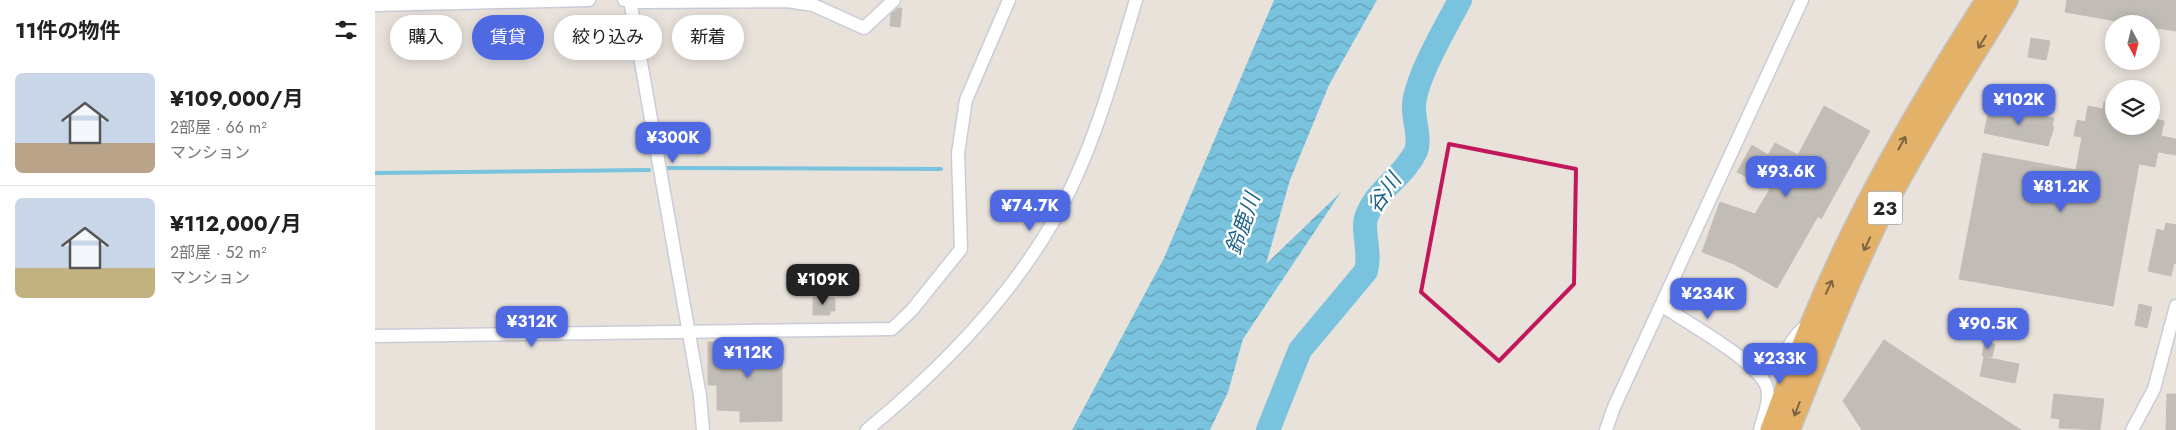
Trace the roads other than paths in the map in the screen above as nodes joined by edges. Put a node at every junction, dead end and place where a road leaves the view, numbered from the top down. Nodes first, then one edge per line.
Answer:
1 (589, 0) edge
2 (628, 0) edge
3 (894, 0) edge
4 (1009, 0) edge
5 (1136, 0) edge
6 (1803, 0) edge
7 (1987, 0) edge
8 (2007, 0) edge
9 (375, 6) edge
10 (1661, 306) junction
11 (2176, 306) edge
12 (1814, 319) junction
13 (688, 332) junction
14 (375, 336) edge
15 (1740, 357) junction
16 (703, 430) edge
17 (867, 430) edge
18 (1606, 430) edge
19 (1760, 430) edge
20 (1771, 430) edge
21 (1789, 430) edge
22 (2132, 430) edge

1 - 9 street
2 - 3 street
2 - 13 street
4 - 13 street
5 - 17 street
6 - 10 street
12 -> 7 highway, 23
8 -> 21 highway, 23
10 - 15 street
10 - 18 street
11 - 22 street
12 - 15 street
12 - 20 highway, 23
13 - 14 street
13 - 16 street
15 - 19 street

